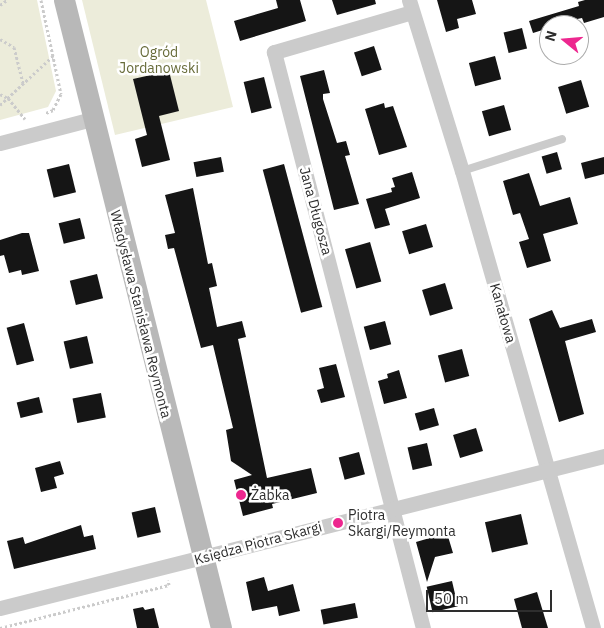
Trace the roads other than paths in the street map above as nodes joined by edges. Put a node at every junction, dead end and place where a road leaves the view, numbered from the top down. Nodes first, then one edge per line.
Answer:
1 (64, 0) edge
2 (411, 6) edge
3 (92, 119) junction
4 (562, 139) dead end
5 (0, 143) edge
6 (462, 171) junction
7 (604, 456) edge
8 (548, 471) junction
9 (394, 508) junction
10 (203, 558) junction
11 (0, 608) edge
12 (221, 628) edge
13 (423, 628) edge
14 (593, 628) edge

1 - 3 main road, Władysława Stanisława Reymonta
2 - 6 street, Kanałowa
2 - 9 street, Jana Długosza
3 - 5 street
3 - 10 main road, Władysława Stanisława Reymonta
4 - 6 lane
6 - 8 street, Kanałowa
7 - 8 street, Księdza Piotra Skargi
8 - 9 street, Księdza Piotra Skargi
8 - 14 street, Kanałowa
9 - 10 street, Księdza Piotra Skargi
9 - 13 street
10 - 11 street, Księdza Piotra Skargi
10 - 12 main road, Władysława Stanisława Reymonta

